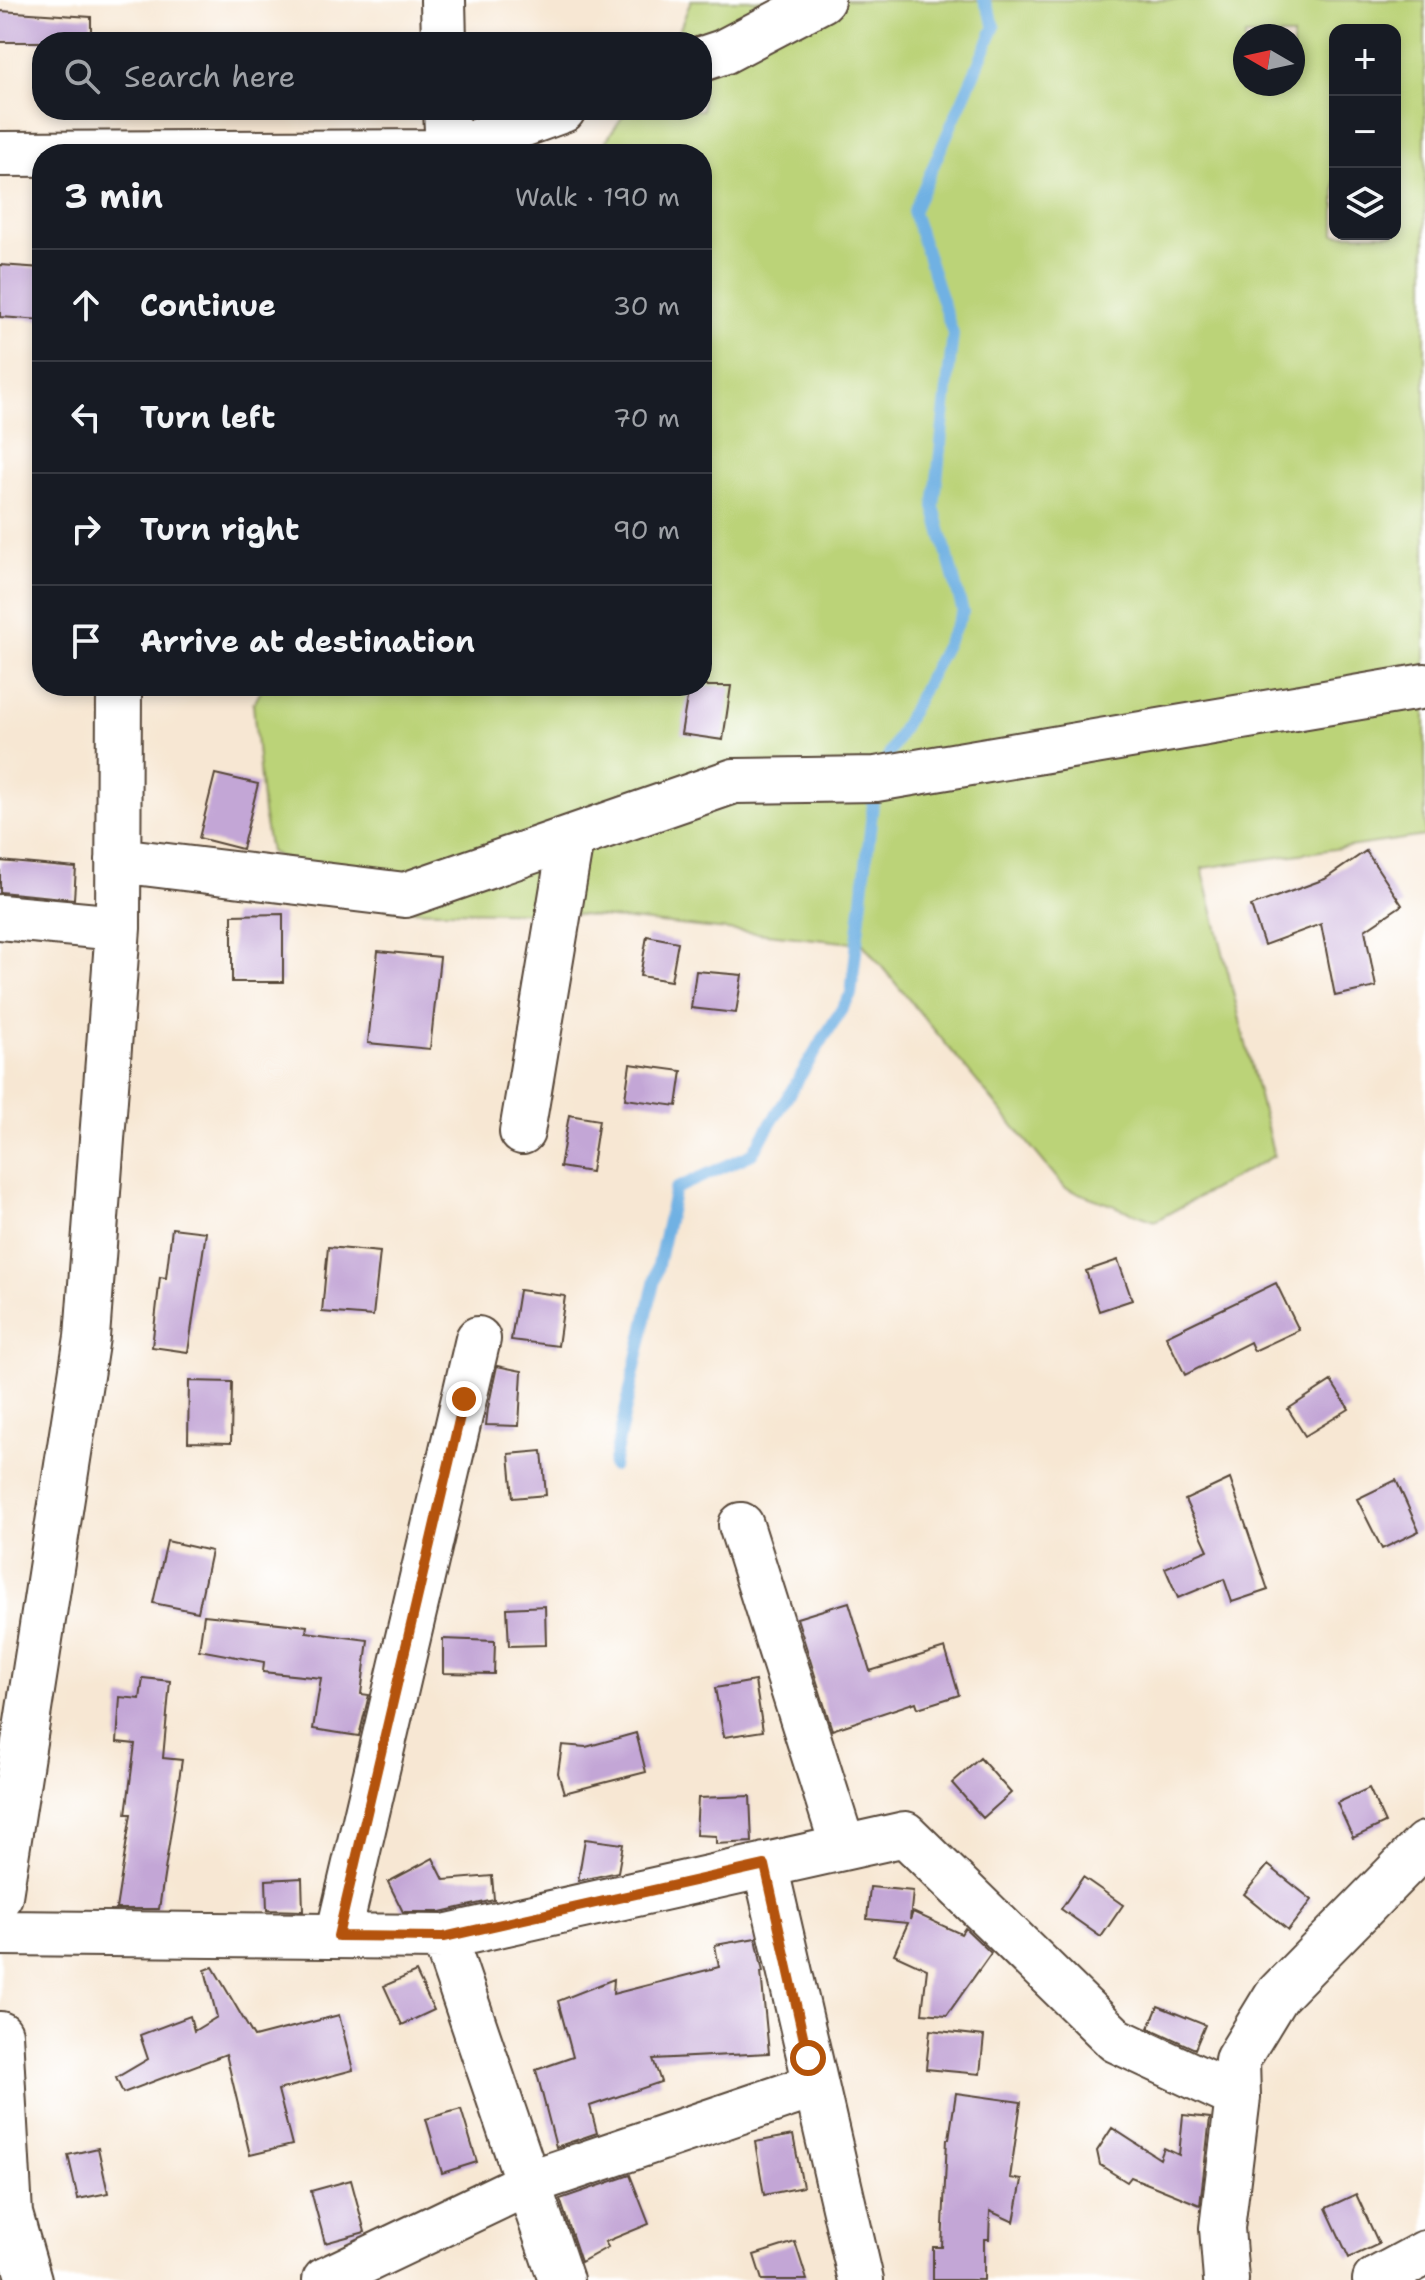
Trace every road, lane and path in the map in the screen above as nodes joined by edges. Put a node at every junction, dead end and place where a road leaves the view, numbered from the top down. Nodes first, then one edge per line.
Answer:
1 (443, 0) edge
2 (822, 0) edge
3 (444, 32) edge
4 (712, 56) edge
5 (508, 120) edge
6 (447, 131) edge
7 (256, 144) edge
8 (0, 154) edge
9 (32, 154) edge
10 (1425, 686) edge
11 (119, 696) edge
12 (571, 839) junction
13 (118, 860) junction
14 (0, 917) edge
15 (118, 928) junction
16 (522, 1132) dead end
17 (478, 1339) dead end
18 (741, 1525) dead end
19 (1425, 1844) edge
20 (843, 1847) junction
21 (765, 1865) junction
22 (0, 1896) edge
23 (0, 1933) edge
24 (338, 1936) junction
25 (444, 1937) junction
26 (0, 2034) edge
27 (815, 2086) junction
28 (1238, 2097) junction
29 (528, 2183) junction
30 (5, 2214) edge
31 (1425, 2253) edge
32 (29, 2280) edge
33 (325, 2280) edge
34 (561, 2280) edge
35 (861, 2280) edge
36 (1226, 2280) edge
37 (1375, 2280) edge

1 - 3 street
2 - 4 street
5 - 6 street
6 - 7 street
8 - 9 street
10 - 12 street
11 - 13 street
12 - 13 street
12 - 16 street
13 - 15 street
14 - 15 street
15 - 22 street
17 - 24 street
18 - 20 street
19 - 28 street
20 - 21 street
20 - 28 street
21 - 25 street
21 - 27 street
23 - 24 street
24 - 25 street
25 - 29 street
26 - 30 street
27 - 29 street
27 - 35 street
28 - 36 street
29 - 33 street
29 - 34 street
30 - 32 street
31 - 37 street

